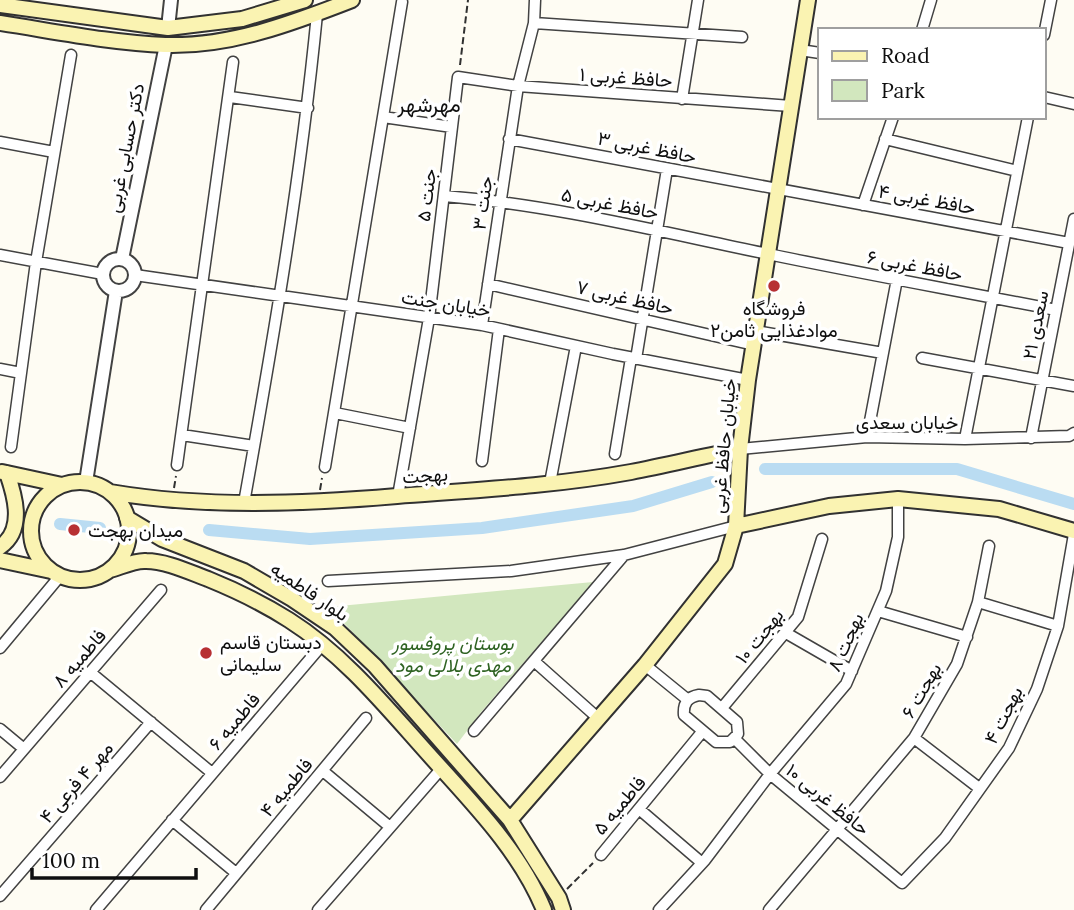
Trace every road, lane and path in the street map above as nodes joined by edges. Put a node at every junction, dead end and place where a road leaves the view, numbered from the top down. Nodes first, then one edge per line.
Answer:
1 (171, 0) edge
2 (305, 0) edge
3 (352, 0) edge
4 (468, 0) edge
5 (535, 0) edge
6 (698, 0) edge
7 (808, 0) edge
8 (932, 0) edge
9 (1051, 0) edge
10 (402, 2) dead end
11 (4, 4) edge
12 (317, 14) junction
13 (109, 21) junction
14 (0, 23) edge
15 (534, 23) junction
16 (203, 25) junction
17 (168, 28) junction
18 (923, 28) edge
19 (1045, 28) edge
20 (692, 33) junction
21 (742, 37) dead end
22 (107, 38) junction
23 (204, 43) junction
24 (166, 45) junction
25 (800, 50) junction
26 (818, 53) edge
27 (71, 55) dead end
28 (233, 62) dead end
29 (458, 77) junction
30 (518, 86) junction
31 (230, 97) junction
32 (1046, 97) edge
33 (682, 99) junction
34 (1074, 104) edge
35 (791, 106) junction
36 (308, 108) junction
37 (383, 117) junction
38 (892, 119) edge
39 (1028, 119) edge
40 (452, 127) junction
41 (509, 139) junction
42 (886, 139) junction
43 (0, 142) edge
44 (54, 152) junction
45 (667, 169) junction
46 (1017, 170) junction
47 (778, 190) junction
48 (444, 196) junction
49 (500, 201) junction
50 (863, 205) junction
51 (1074, 219) edge
52 (657, 230) junction
53 (1006, 232) junction
54 (1069, 243) junction
55 (768, 254) junction
56 (0, 255) edge
57 (122, 259) junction
58 (36, 262) junction
59 (103, 274) junction
60 (135, 275) junction
61 (897, 279) junction
62 (202, 284) junction
63 (488, 284) junction
64 (116, 291) junction
65 (279, 296) junction
66 (993, 298) junction
67 (352, 306) junction
68 (1056, 310) junction
69 (429, 318) junction
70 (642, 319) junction
71 (482, 326) junction
72 (499, 329) junction
73 (755, 338) junction
74 (576, 346) junction
75 (883, 353) junction
76 (633, 358) junction
77 (922, 358) dead end
78 (0, 369) edge
79 (979, 369) junction
80 (21, 373) junction
81 (748, 380) junction
82 (1042, 380) junction
83 (1074, 386) edge
84 (335, 413) junction
85 (410, 428) junction
86 (1074, 433) edge
87 (181, 435) junction
88 (867, 437) junction
89 (1031, 438) junction
90 (965, 439) junction
91 (254, 446) junction
92 (11, 447) dead end
93 (740, 449) junction
94 (615, 454) dead end
95 (482, 461) dead end
96 (177, 465) joint
97 (325, 467) joint
98 (4, 472) edge
99 (86, 482) junction
100 (551, 483) junction
101 (62, 485) junction
102 (110, 492) junction
103 (398, 496) junction
104 (898, 499) junction
105 (172, 500) junction
106 (244, 503) junction
107 (317, 503) junction
108 (127, 518) junction
109 (736, 526) junction
110 (1074, 533) edge
111 (822, 539) dead end
112 (989, 546) dead end
113 (0, 547) edge
114 (624, 555) junction
115 (0, 560) edge
116 (110, 570) junction
117 (56, 574) junction
118 (328, 581) dead end
119 (161, 590) dead end
120 (978, 602) junction
121 (878, 611) junction
122 (1058, 626) junction
123 (786, 633) junction
124 (967, 637) junction
125 (322, 645) junction
126 (0, 648) edge
127 (534, 661) junction
128 (645, 665) junction
129 (852, 671) junction
130 (90, 672) junction
131 (688, 700) junction
132 (722, 708) junction
133 (366, 718) dead end
134 (599, 719) junction
135 (151, 722) junction
136 (0, 729) edge
137 (474, 731) dead end
138 (702, 732) junction
139 (735, 738) junction
140 (914, 738) junction
141 (24, 749) junction
142 (441, 769) junction
143 (323, 771) junction
144 (212, 773) junction
145 (770, 774) junction
146 (0, 778) edge
147 (979, 788) junction
148 (639, 809) junction
149 (172, 820) junction
150 (509, 820) junction
151 (390, 827) junction
152 (838, 829) junction
153 (601, 855) joint
154 (702, 863) junction
155 (236, 873) junction
156 (902, 883) joint
157 (0, 895) edge
158 (561, 904) edge
159 (96, 910) edge
160 (206, 910) edge
161 (318, 910) edge
162 (544, 910) edge
163 (659, 910) edge
164 (769, 910) edge

1 - 17 street
2 - 16 main road
3 - 12 main road
4 - 29 path
5 - 15 street, جنت ۳
6 - 20 street
7 - 25 main road, خیابان حافظ غربی
8 - 18 street
9 - 19 street
10 - 37 street
11 - 13 main road
12 - 23 main road
12 - 36 street
13 - 17 main road
13 - 22 main road
14 - 22 main road
15 - 20 street
15 - 30 street, جنت ۳
16 - 17 main road
16 - 23 main road
17 - 24 main road
20 - 21 street
20 - 33 street
22 - 24 main road
23 - 24 main road
24 - 57 street, دکتر حسابی غربی
25 - 26 street
25 - 35 main road, خیابان حافظ غربی
27 - 44 street
28 - 31 street
29 - 30 street, حافظ غربی ۱
29 - 40 street, جنت ۵
30 - 33 street, حافظ غربی ۱
30 - 41 street, جنت ۳
31 - 36 street
31 - 62 street
32 - 34 street
33 - 35 street, حافظ غربی ۱
35 - 47 main road, خیابان حافظ غربی
36 - 65 street
37 - 40 street
37 - 67 street
38 - 42 street
39 - 46 street
40 - 48 street, جنت ۵
41 - 45 street, حافظ غربی ۳
41 - 49 street, جنت ۳
42 - 46 street
42 - 50 street
43 - 44 street
44 - 58 street
45 - 47 street, حافظ غربی ۳
45 - 52 street
46 - 53 street
47 - 50 street, حافظ غربی ۴
47 - 55 main road, خیابان حافظ غربی
48 - 49 street, حافظ غربی ۵
48 - 69 street, جنت ۵
49 - 52 street, حافظ غربی ۵
49 - 63 street, جنت ۳
50 - 53 street, حافظ غربی ۴
51 - 54 street, سعدی ۲۱
52 - 55 street, حافظ غربی ۵
52 - 70 street
53 - 54 street, حافظ غربی ۴
53 - 66 street
54 - 68 street, سعدی ۲۱
55 - 61 street, حافظ غربی ۶
55 - 73 main road, خیابان حافظ غربی
56 - 58 street
57 - 59 street
57 - 60 street
58 - 59 street
58 - 80 street
59 - 64 street
60 - 62 street, خیابان جنت
60 - 64 street
61 - 66 street, حافظ غربی ۶
61 - 75 street
62 - 65 street, خیابان جنت
62 - 87 street
63 - 70 street, حافظ غربی ۷
63 - 71 street, جنت ۳
64 - 99 street
65 - 67 street, خیابان جنت
65 - 91 street
66 - 68 street, حافظ غربی ۶
66 - 79 street
67 - 69 street, خیابان جنت
67 - 84 street
68 - 82 street, سعدی ۲۱
69 - 71 street, خیابان جنت
69 - 85 street, جنت ۵
70 - 73 street, حافظ غربی ۷
70 - 76 street
71 - 72 street, خیابان جنت
72 - 74 street, خیابان جنت
72 - 95 street
73 - 75 street, حافظ غربی ۷
73 - 81 main road, خیابان حافظ غربی
74 - 76 street, خیابان جنت
74 - 100 street
75 - 88 street
76 - 81 street, خیابان جنت
76 - 94 street
77 - 79 street
78 - 80 street
79 - 82 street
79 - 90 street
80 - 92 street
81 - 93 main road, خیابان حافظ غربی
82 - 83 street
82 - 89 street, سعدی ۲۱
84 - 85 street
84 - 97 street
85 - 103 street, جنت ۵
86 - 89 street, خیابان سعدی
87 - 91 street
87 - 96 street
88 - 90 street, خیابان سعدی
88 - 93 street, خیابان سعدی
89 - 90 street, خیابان سعدی
91 - 106 street
93 - 100 main road, بهجت
93 - 109 main road, خیابان حافظ غربی
96 - 105 path
97 - 107 path
98 - 101 main road
98 - 113 main road
99 - 101 main road
99 - 102 main road
100 - 103 main road, بهجت
101 - 117 main road
102 - 105 main road, بهجت
102 - 108 main road
103 - 107 main road, بهجت
104 - 109 main road
104 - 110 main road
104 - 121 street, بهجت ۸
105 - 106 main road, بهجت
106 - 107 main road, بهجت
108 - 116 main road
108 - 150 main road, بلوار فاطمیه
109 - 114 street
109 - 128 main road, خیابان حافظ غربی
110 - 122 street, بهجت ۴
111 - 123 street, بهجت ۱۰
112 - 120 street, بهجت ۶
114 - 118 street
114 - 127 street
115 - 117 main road
116 - 117 main road
116 - 125 main road, بلوار فاطمیه
117 - 126 street
119 - 130 street, فاطمیه ۸
120 - 122 street
120 - 124 street, بهجت ۶
121 - 124 street
121 - 129 street, بهجت ۸
122 - 147 street, بهجت ۴
123 - 129 street
123 - 132 street, بهجت ۱۰
124 - 140 street, بهجت ۶
125 - 142 main road, بلوار فاطمیه
125 - 144 street, فاطمیه ۶
127 - 134 street
127 - 137 street
128 - 131 street
128 - 134 main road, خیابان حافظ غربی
129 - 145 street, بهجت ۸
130 - 135 street
130 - 141 street, فاطمیه ۸
131 - 132 street
131 - 138 street
132 - 139 street
133 - 143 street, فاطمیه ۴
134 - 150 main road, خیابان حافظ غربی
135 - 144 street
135 - 157 street, مهر ۴ فرعی ۴
136 - 141 street
138 - 139 street
138 - 148 street, فاطمیه ۵
139 - 145 street, حافظ غربی ۱۰
140 - 147 street
140 - 152 street, بهجت ۶
141 - 146 street, فاطمیه ۸
142 - 151 street
142 - 162 main road, بلوار فاطمیه
143 - 151 street
143 - 155 street, فاطمیه ۴
144 - 149 street, فاطمیه ۶
145 - 152 street, حافظ غربی ۱۰
145 - 154 street, بهجت ۸
147 - 156 street, بهجت ۴
148 - 153 street, فاطمیه ۵
148 - 154 street
149 - 155 street
149 - 159 street, فاطمیه ۶
150 - 158 main road, بلوار فاطمیه
151 - 161 street
152 - 156 street, حافظ غربی ۱۰
152 - 164 street, بهجت ۶
153 - 158 path, فاطمیه ۵
154 - 163 street, بهجت ۸
155 - 160 street, فاطمیه ۴

